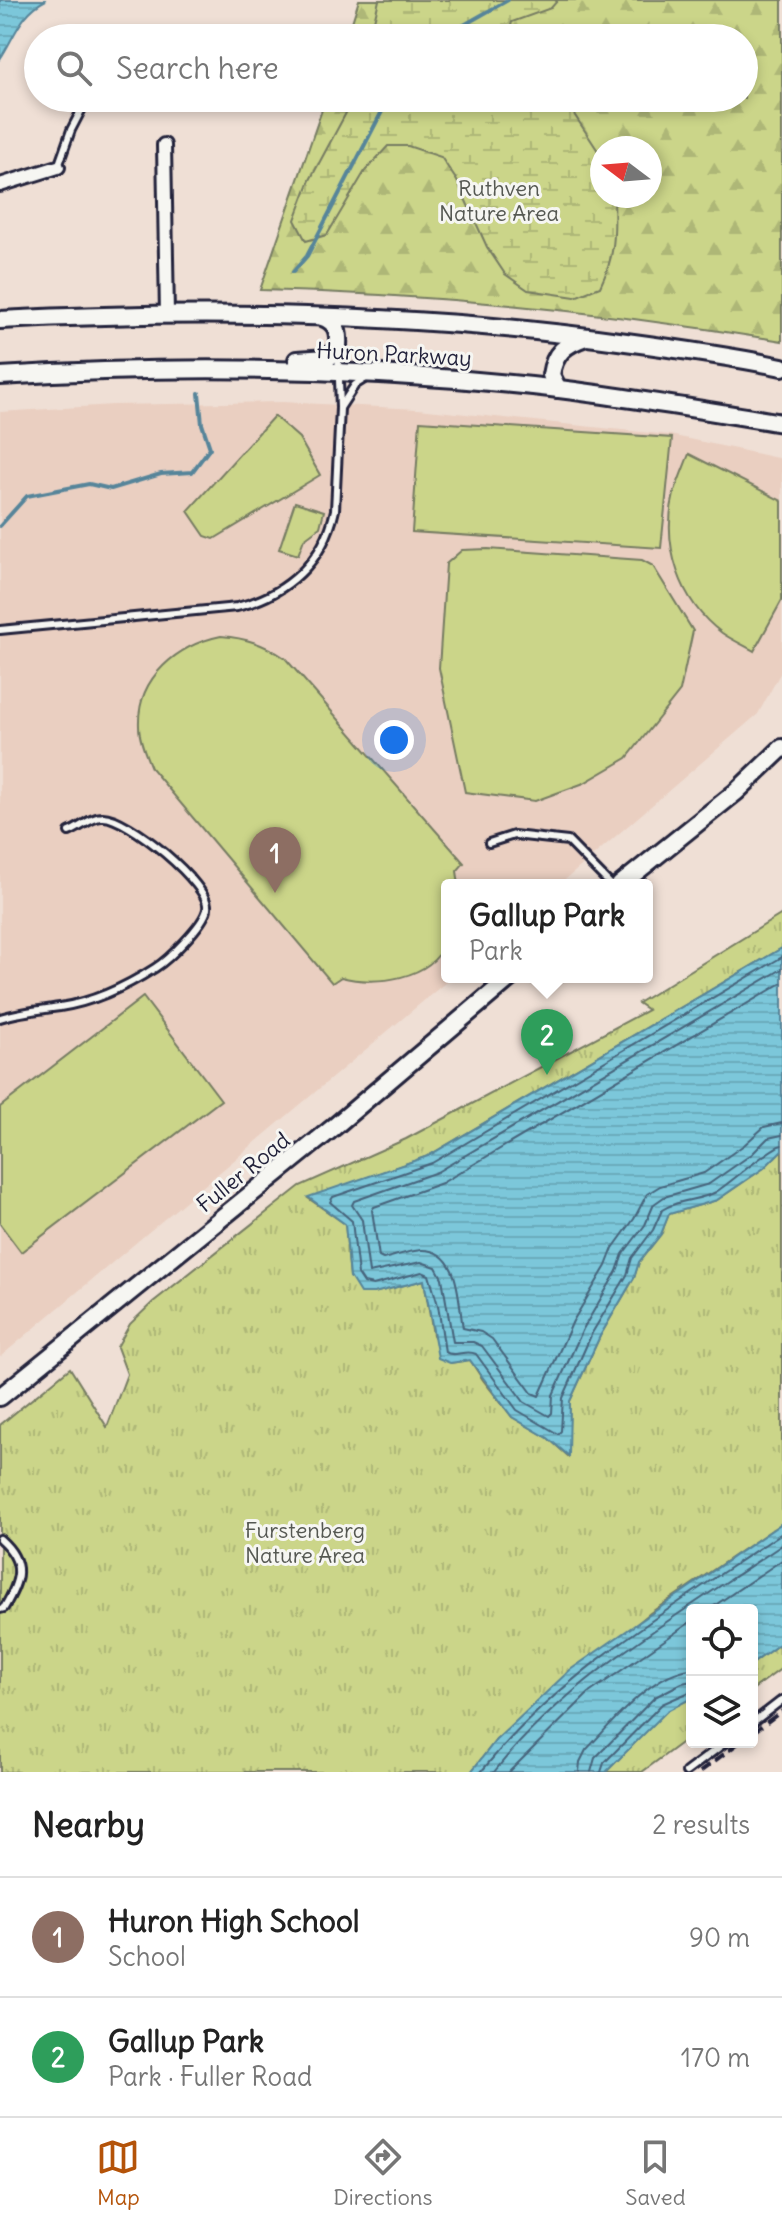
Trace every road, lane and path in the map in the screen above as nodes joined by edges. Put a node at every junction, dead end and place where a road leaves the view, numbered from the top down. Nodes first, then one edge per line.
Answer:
1 (80, 112) edge
2 (164, 145) dead end
3 (58, 167) joint
4 (0, 185) edge
5 (167, 314) junction
6 (318, 315) junction
7 (0, 320) edge
8 (587, 337) junction
9 (338, 347) junction
10 (782, 367) edge
11 (230, 369) junction
12 (338, 371) junction
13 (377, 373) junction
14 (0, 376) edge
15 (558, 389) junction
16 (340, 408) junction
17 (782, 423) edge
18 (0, 630) edge
19 (782, 748) edge
20 (69, 832) dead end
21 (489, 843) dead end
22 (605, 879) edge
23 (627, 879) edge
24 (504, 983) edge
25 (0, 1018) edge
26 (0, 1397) edge
27 (0, 1539) edge
28 (0, 1609) edge
29 (782, 1700) edge
30 (758, 1718) edge
31 (718, 1748) edge
32 (686, 1772) edge

1 - 3 lane
2 - 5 street
3 - 4 street
5 - 6 main road, Huron Parkway
5 - 7 main road, Huron Parkway
6 - 8 main road, Huron Parkway
6 - 9 main road
8 - 10 main road, Huron Parkway
8 - 15 main road
9 - 11 main road
9 - 12 lane
11 - 12 main road, Huron Parkway
11 - 14 main road, Huron Parkway
12 - 13 main road, Huron Parkway
12 - 16 lane
13 - 15 main road, Huron Parkway
13 - 16 lane
15 - 17 main road, Huron Parkway
16 - 18 lane
19 - 23 main road
20 - 25 lane
21 - 22 lane
24 - 26 main road, Fuller Road
27 - 28 lane
29 - 30 lane
31 - 32 lane

